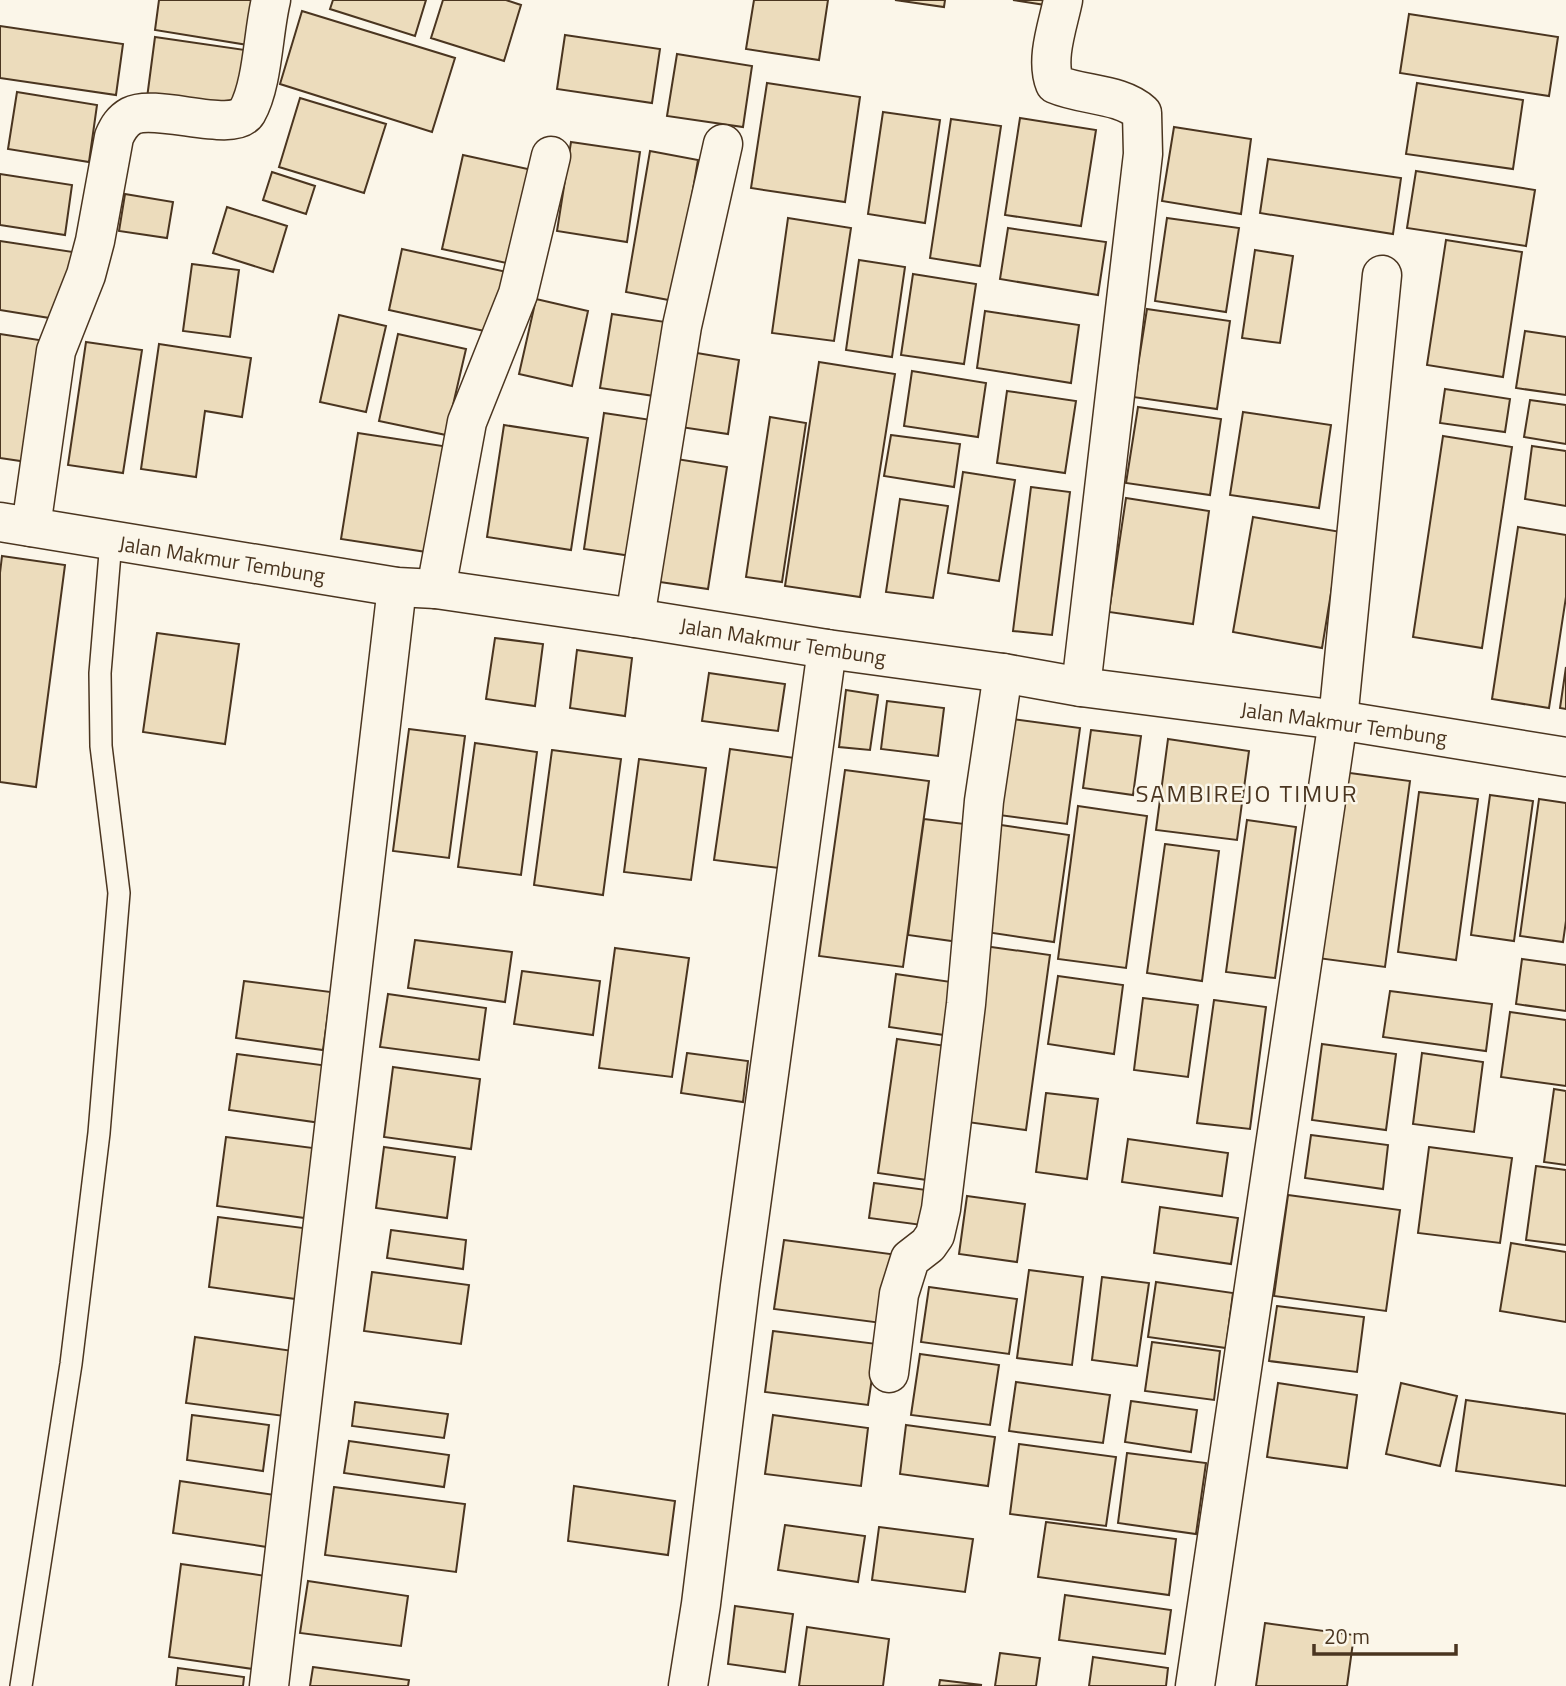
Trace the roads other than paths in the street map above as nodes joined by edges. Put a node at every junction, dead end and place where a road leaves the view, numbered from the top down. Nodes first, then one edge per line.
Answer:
1 (271, 0) edge
2 (1063, 0) edge
3 (723, 144) dead end
4 (551, 156) dead end
5 (1382, 275) dead end
6 (15, 524) edge
7 (111, 541) junction
8 (397, 587) junction
9 (436, 589) junction
10 (635, 618) junction
11 (827, 649) junction
12 (1003, 673) junction
13 (1081, 687) junction
14 (1338, 720) junction
15 (1566, 757) edge
16 (889, 1373) dead end
17 (21, 1686) edge
18 (270, 1686) edge
19 (688, 1686) edge
20 (1195, 1686) edge

1 - 6 street
2 - 13 street
3 - 10 street
4 - 9 street
5 - 14 street
6 - 7 street, Jalan Makmur Tembung
7 - 8 street, Jalan Makmur Tembung
7 - 17 lane
8 - 9 street, Jalan Makmur Tembung
8 - 18 street
9 - 10 street, Jalan Makmur Tembung
10 - 11 street, Jalan Makmur Tembung
11 - 12 street, Jalan Makmur Tembung
11 - 19 street
12 - 13 street, Jalan Makmur Tembung
12 - 16 street
13 - 14 street, Jalan Makmur Tembung
14 - 15 street, Jalan Makmur Tembung
14 - 20 street

